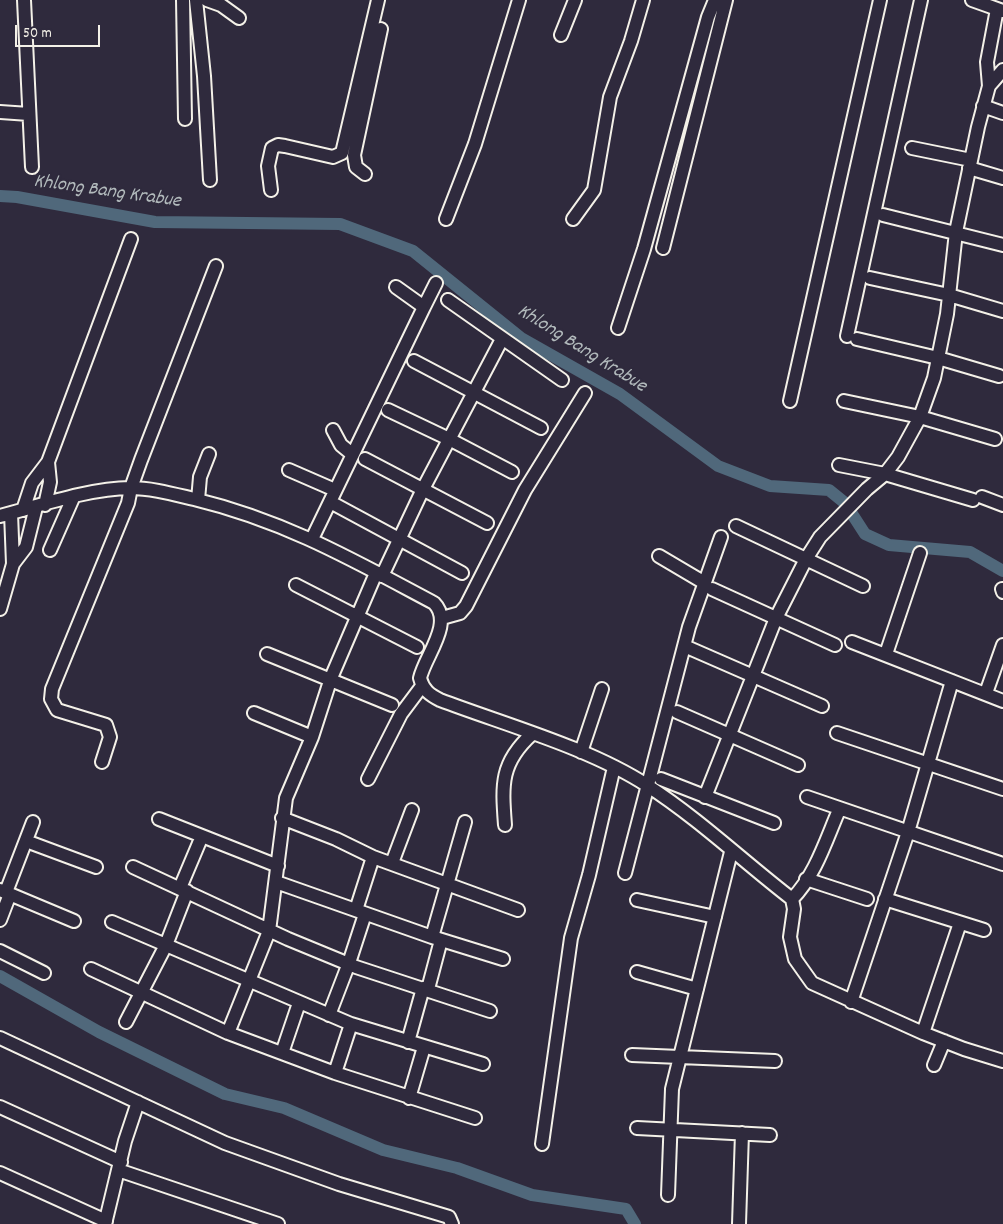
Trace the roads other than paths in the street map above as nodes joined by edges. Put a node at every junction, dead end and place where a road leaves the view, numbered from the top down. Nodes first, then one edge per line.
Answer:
1 (24, 0) edge
2 (184, 0) edge
3 (196, 0) edge
4 (206, 0) edge
5 (378, 0) edge
6 (387, 0) edge
7 (519, 0) edge
8 (575, 0) edge
9 (642, 0) edge
10 (715, 0) edge
11 (726, 0) edge
12 (880, 0) edge
13 (921, 0) edge
14 (972, 0) edge
15 (1000, 10) edge
16 (239, 18) dead end
17 (998, 29) edge
18 (561, 35) dead end
19 (1003, 70) edge
20 (989, 86) junction
21 (983, 106) junction
22 (0, 112) edge
23 (1003, 113) edge
24 (29, 114) junction
25 (185, 119) dead end
26 (912, 148) dead end
27 (970, 164) junction
28 (32, 167) dead end
29 (366, 174) dead end
30 (1003, 178) edge
31 (210, 180) dead end
32 (271, 190) dead end
33 (883, 215) dead end
34 (446, 219) dead end
35 (573, 219) dead end
36 (956, 232) junction
37 (131, 239) dead end
38 (1003, 245) edge
39 (663, 248) dead end
40 (216, 266) dead end
41 (870, 278) dead end
42 (436, 283) dead end
43 (396, 287) dead end
44 (949, 295) junction
45 (448, 300) dead end
46 (424, 307) junction
47 (1003, 311) edge
48 (618, 328) dead end
49 (502, 339) junction
50 (938, 358) junction
51 (414, 361) dead end
52 (999, 376) dead end
53 (562, 380) dead end
54 (474, 392) junction
55 (584, 393) dead end
56 (790, 401) dead end
57 (844, 401) dead end
58 (388, 410) dead end
59 (920, 417) junction
60 (542, 428) dead end
61 (333, 430) dead end
62 (449, 439) junction
63 (995, 439) dead end
64 (209, 454) dead end
65 (352, 454) junction
66 (365, 459) dead end
67 (48, 462) junction
68 (838, 465) dead end
69 (289, 470) dead end
70 (512, 472) dead end
71 (885, 474) junction
72 (131, 488) junction
73 (423, 489) junction
74 (335, 490) junction
75 (73, 498) junction
76 (198, 500) junction
77 (334, 504) dead end
78 (1003, 505) edge
79 (40, 506) junction
80 (11, 513) edge
81 (487, 523) dead end
82 (736, 526) dead end
83 (721, 537) dead end
84 (312, 539) junction
85 (399, 539) junction
86 (50, 550) dead end
87 (920, 553) dead end
88 (659, 556) dead end
89 (806, 559) junction
90 (13, 564) junction
91 (462, 573) dead end
92 (379, 574) junction
93 (296, 585) dead end
94 (708, 586) junction
95 (863, 586) dead end
96 (0, 609) edge
97 (359, 616) junction
98 (442, 618) junction
99 (776, 618) junction
100 (852, 642) dead end
101 (835, 645) dead end
102 (1003, 645) edge
103 (417, 648) dead end
104 (689, 648) dead end
105 (267, 654) dead end
106 (886, 654) junction
107 (754, 675) junction
108 (332, 678) junction
109 (952, 681) junction
110 (422, 686) junction
111 (602, 689) dead end
112 (986, 694) junction
113 (1003, 701) edge
114 (392, 705) dead end
115 (822, 706) dead end
116 (678, 712) dead end
117 (254, 713) dead end
118 (836, 733) dead end
119 (532, 734) junction
120 (730, 734) junction
121 (312, 737) junction
122 (581, 752) junction
123 (102, 762) dead end
124 (929, 763) junction
125 (798, 765) dead end
126 (614, 768) junction
127 (368, 779) dead end
128 (660, 779) dead end
129 (648, 786) junction
130 (1003, 788) edge
131 (704, 796) junction
132 (806, 797) dead end
133 (412, 810) dead end
134 (839, 810) junction
135 (159, 818) dead end
136 (282, 818) junction
137 (32, 822) dead end
138 (466, 822) dead end
139 (774, 824) dead end
140 (505, 825) dead end
141 (908, 832) junction
142 (202, 836) junction
143 (26, 841) junction
144 (731, 852) junction
145 (373, 857) junction
146 (392, 863) junction
147 (1003, 864) edge
148 (278, 866) junction
149 (96, 867) dead end
150 (133, 867) dead end
151 (625, 873) dead end
152 (806, 879) junction
153 (276, 882) junction
154 (447, 885) junction
155 (183, 890) junction
156 (5, 892) edge
157 (792, 899) junction
158 (867, 899) dead end
159 (885, 899) junction
160 (637, 900) dead end
161 (518, 910) dead end
162 (361, 912) junction
163 (715, 918) junction
164 (0, 920) edge
165 (74, 921) dead end
166 (112, 922) dead end
167 (960, 923) junction
168 (984, 930) dead end
169 (269, 931) junction
170 (437, 939) junction
171 (166, 945) junction
172 (0, 951) edge
173 (503, 959) dead end
174 (350, 963) junction
175 (91, 969) dead end
176 (637, 972) dead end
177 (44, 973) dead end
178 (249, 982) junction
179 (425, 989) junction
180 (697, 989) junction
181 (142, 993) junction
182 (851, 1002) junction
183 (299, 1003) junction
184 (490, 1011) dead end
185 (329, 1015) junction
186 (126, 1022) dead end
187 (351, 1024) junction
188 (228, 1033) junction
189 (923, 1033) junction
190 (0, 1038) edge
191 (944, 1041) junction
192 (408, 1042) junction
193 (424, 1047) junction
194 (282, 1053) junction
195 (632, 1055) dead end
196 (680, 1057) junction
197 (775, 1061) dead end
198 (1003, 1062) edge
199 (482, 1064) dead end
200 (934, 1065) dead end
201 (335, 1074) junction
202 (409, 1098) junction
203 (138, 1102) junction
204 (0, 1106) edge
205 (475, 1118) dead end
206 (637, 1128) dead end
207 (670, 1130) junction
208 (742, 1133) junction
209 (770, 1135) dead end
210 (542, 1144) dead end
211 (120, 1166) junction
212 (0, 1173) edge
213 (668, 1195) dead end
214 (106, 1223) edge
215 (278, 1224) edge
216 (452, 1224) edge
217 (739, 1224) edge

1 - 24 street
2 - 25 street
3 - 31 street
4 - 16 street
5 - 32 street
6 - 29 street
7 - 34 street
8 - 18 street
9 - 35 street
10 - 48 street
11 - 39 street
12 - 56 street
13 - 50 street
14 - 15 street
15 - 17 street
17 - 20 street
19 - 20 street
20 - 21 street
21 - 23 street
21 - 27 street
22 - 24 street
24 - 28 street
26 - 27 street
27 - 30 street
27 - 36 street
33 - 36 street
36 - 38 street
36 - 44 street
37 - 67 street
40 - 72 street
41 - 44 street
42 - 46 street
43 - 46 street
44 - 47 street
44 - 50 street
45 - 49 street
46 - 65 street
49 - 53 street
49 - 54 street
50 - 52 street
50 - 59 street
51 - 54 street
54 - 60 street
54 - 62 street
55 - 98 street
57 - 59 street
58 - 62 street
59 - 63 street
59 - 71 street
61 - 65 street
62 - 70 street
62 - 73 street
64 - 76 street
65 - 74 street
66 - 73 street
67 - 79 street
67 - 80 street
68 - 71 street
69 - 74 street
71 - 78 street
71 - 89 street
72 - 75 street
72 - 76 street
72 - 123 street
73 - 81 street
73 - 85 street
74 - 84 street
75 - 79 street
75 - 86 street
76 - 84 street
77 - 85 street
79 - 80 street
79 - 90 street
80 - 90 street
82 - 89 street
83 - 94 street
84 - 92 street
85 - 91 street
85 - 92 street
87 - 106 street
88 - 94 street
89 - 95 street
89 - 99 street
90 - 96 street
92 - 97 street
92 - 98 street
93 - 97 street
94 - 99 street
94 - 129 street
97 - 103 street
97 - 108 street
98 - 110 street
99 - 101 street
99 - 107 street
100 - 106 street
102 - 112 street
104 - 107 street
105 - 108 street
106 - 109 street
107 - 115 street
107 - 120 street
108 - 114 street
108 - 121 street
109 - 112 street
109 - 124 street
110 - 119 street
110 - 127 street
111 - 122 street
112 - 113 street
116 - 120 street
117 - 121 street
118 - 124 street
119 - 122 street
119 - 140 street
120 - 125 street
120 - 131 street
121 - 136 street
122 - 126 street
124 - 130 street
124 - 141 street
126 - 129 street
126 - 210 street
128 - 131 street
129 - 144 street
129 - 151 street
131 - 139 street
132 - 134 street
133 - 146 street
134 - 141 street
134 - 152 street
135 - 142 street
136 - 145 street
136 - 148 street
137 - 143 street
138 - 154 street
141 - 147 street
141 - 159 street
142 - 148 street
142 - 155 street
143 - 149 street
143 - 156 street
144 - 157 street
144 - 163 street
145 - 146 street
145 - 162 street
146 - 154 street
148 - 153 street
150 - 155 street
152 - 157 street
152 - 158 street
153 - 162 street
153 - 169 street
154 - 161 street
154 - 170 street
155 - 169 street
155 - 171 street
156 - 164 street
156 - 165 street
157 - 182 street
159 - 167 street
159 - 182 street
160 - 163 street
162 - 170 street
162 - 174 street
163 - 180 street
166 - 171 street
167 - 168 street
167 - 189 street
169 - 174 street
169 - 178 street
170 - 173 street
170 - 179 street
171 - 178 street
171 - 181 street
172 - 177 street
174 - 179 street
174 - 185 street
175 - 181 street
176 - 180 street
178 - 183 street
178 - 188 street
179 - 184 street
179 - 192 street
180 - 196 street
181 - 186 street
181 - 188 street
182 - 189 street
183 - 185 street
183 - 194 street
185 - 187 street
187 - 192 street
187 - 201 street
188 - 194 street
189 - 191 street
190 - 203 street
191 - 198 street
191 - 200 street
192 - 193 street
193 - 199 street
193 - 202 street
194 - 201 street
195 - 196 street
196 - 197 street
196 - 207 street
201 - 202 street
202 - 205 street
203 - 211 street
203 - 216 street
204 - 211 street
206 - 207 street
207 - 208 street
207 - 213 street
208 - 209 street
208 - 217 street
211 - 214 street
211 - 215 street
212 - 214 street

